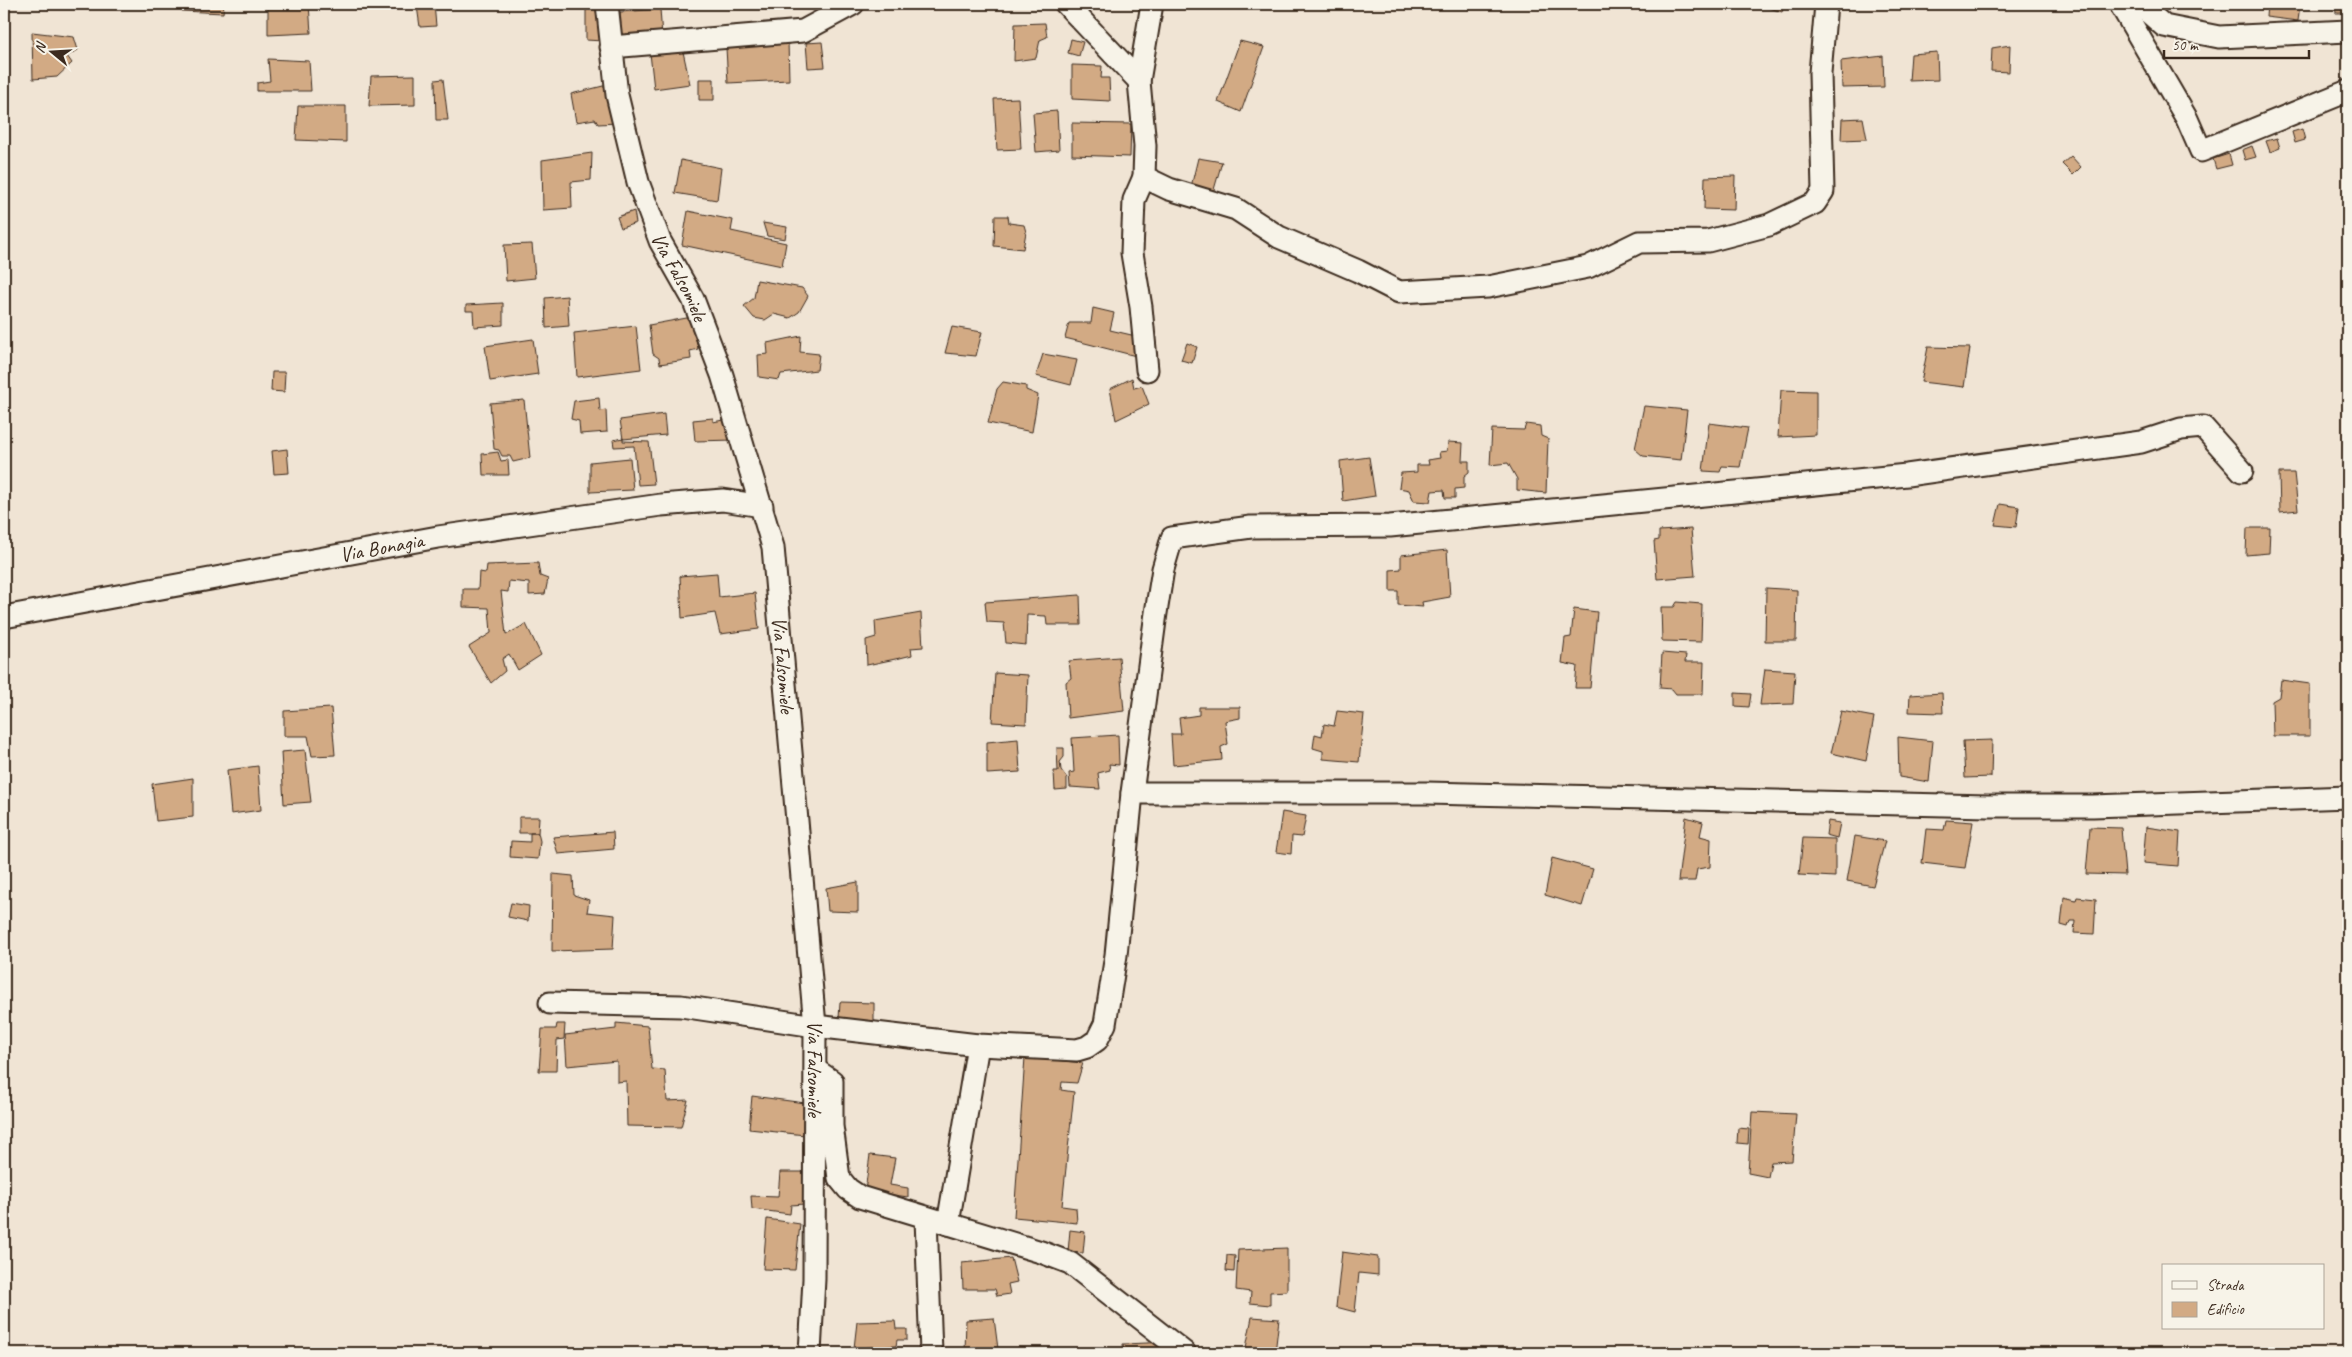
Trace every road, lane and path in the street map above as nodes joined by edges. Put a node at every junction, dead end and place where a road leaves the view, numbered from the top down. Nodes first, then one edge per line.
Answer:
1 (607, 4) edge
2 (853, 4) edge
3 (1066, 4) edge
4 (1152, 4) edge
5 (1826, 4) edge
6 (2120, 4) edge
7 (2138, 4) edge
8 (2348, 31) edge
9 (611, 47) junction
10 (1139, 81) junction
11 (2348, 91) edge
12 (1144, 177) junction
13 (1147, 370) dead end
14 (2242, 470) dead end
15 (762, 506) junction
16 (4, 617) edge
17 (1132, 793) junction
18 (2348, 797) edge
19 (550, 1003) dead end
20 (815, 1026) junction
21 (978, 1045) junction
22 (816, 1070) junction
23 (926, 1218) junction
24 (948, 1224) junction
25 (810, 1353) edge
26 (931, 1353) edge
27 (1185, 1353) edge

1 - 9 street, Via Falsomiele
2 - 9 street
3 - 10 street
4 - 10 street
5 - 12 street
6 - 11 street
7 - 8 street
9 - 15 street, Via Falsomiele
10 - 12 street
12 - 13 street
14 - 17 street
15 - 16 street, Via Bonagia
15 - 20 street, Via Falsomiele
17 - 18 street
17 - 21 street
19 - 20 street
20 - 21 street
20 - 22 street, Via Falsomiele
21 - 24 street
22 - 23 street
22 - 25 street, Via Falsomiele
23 - 24 street
23 - 26 street
24 - 27 street

